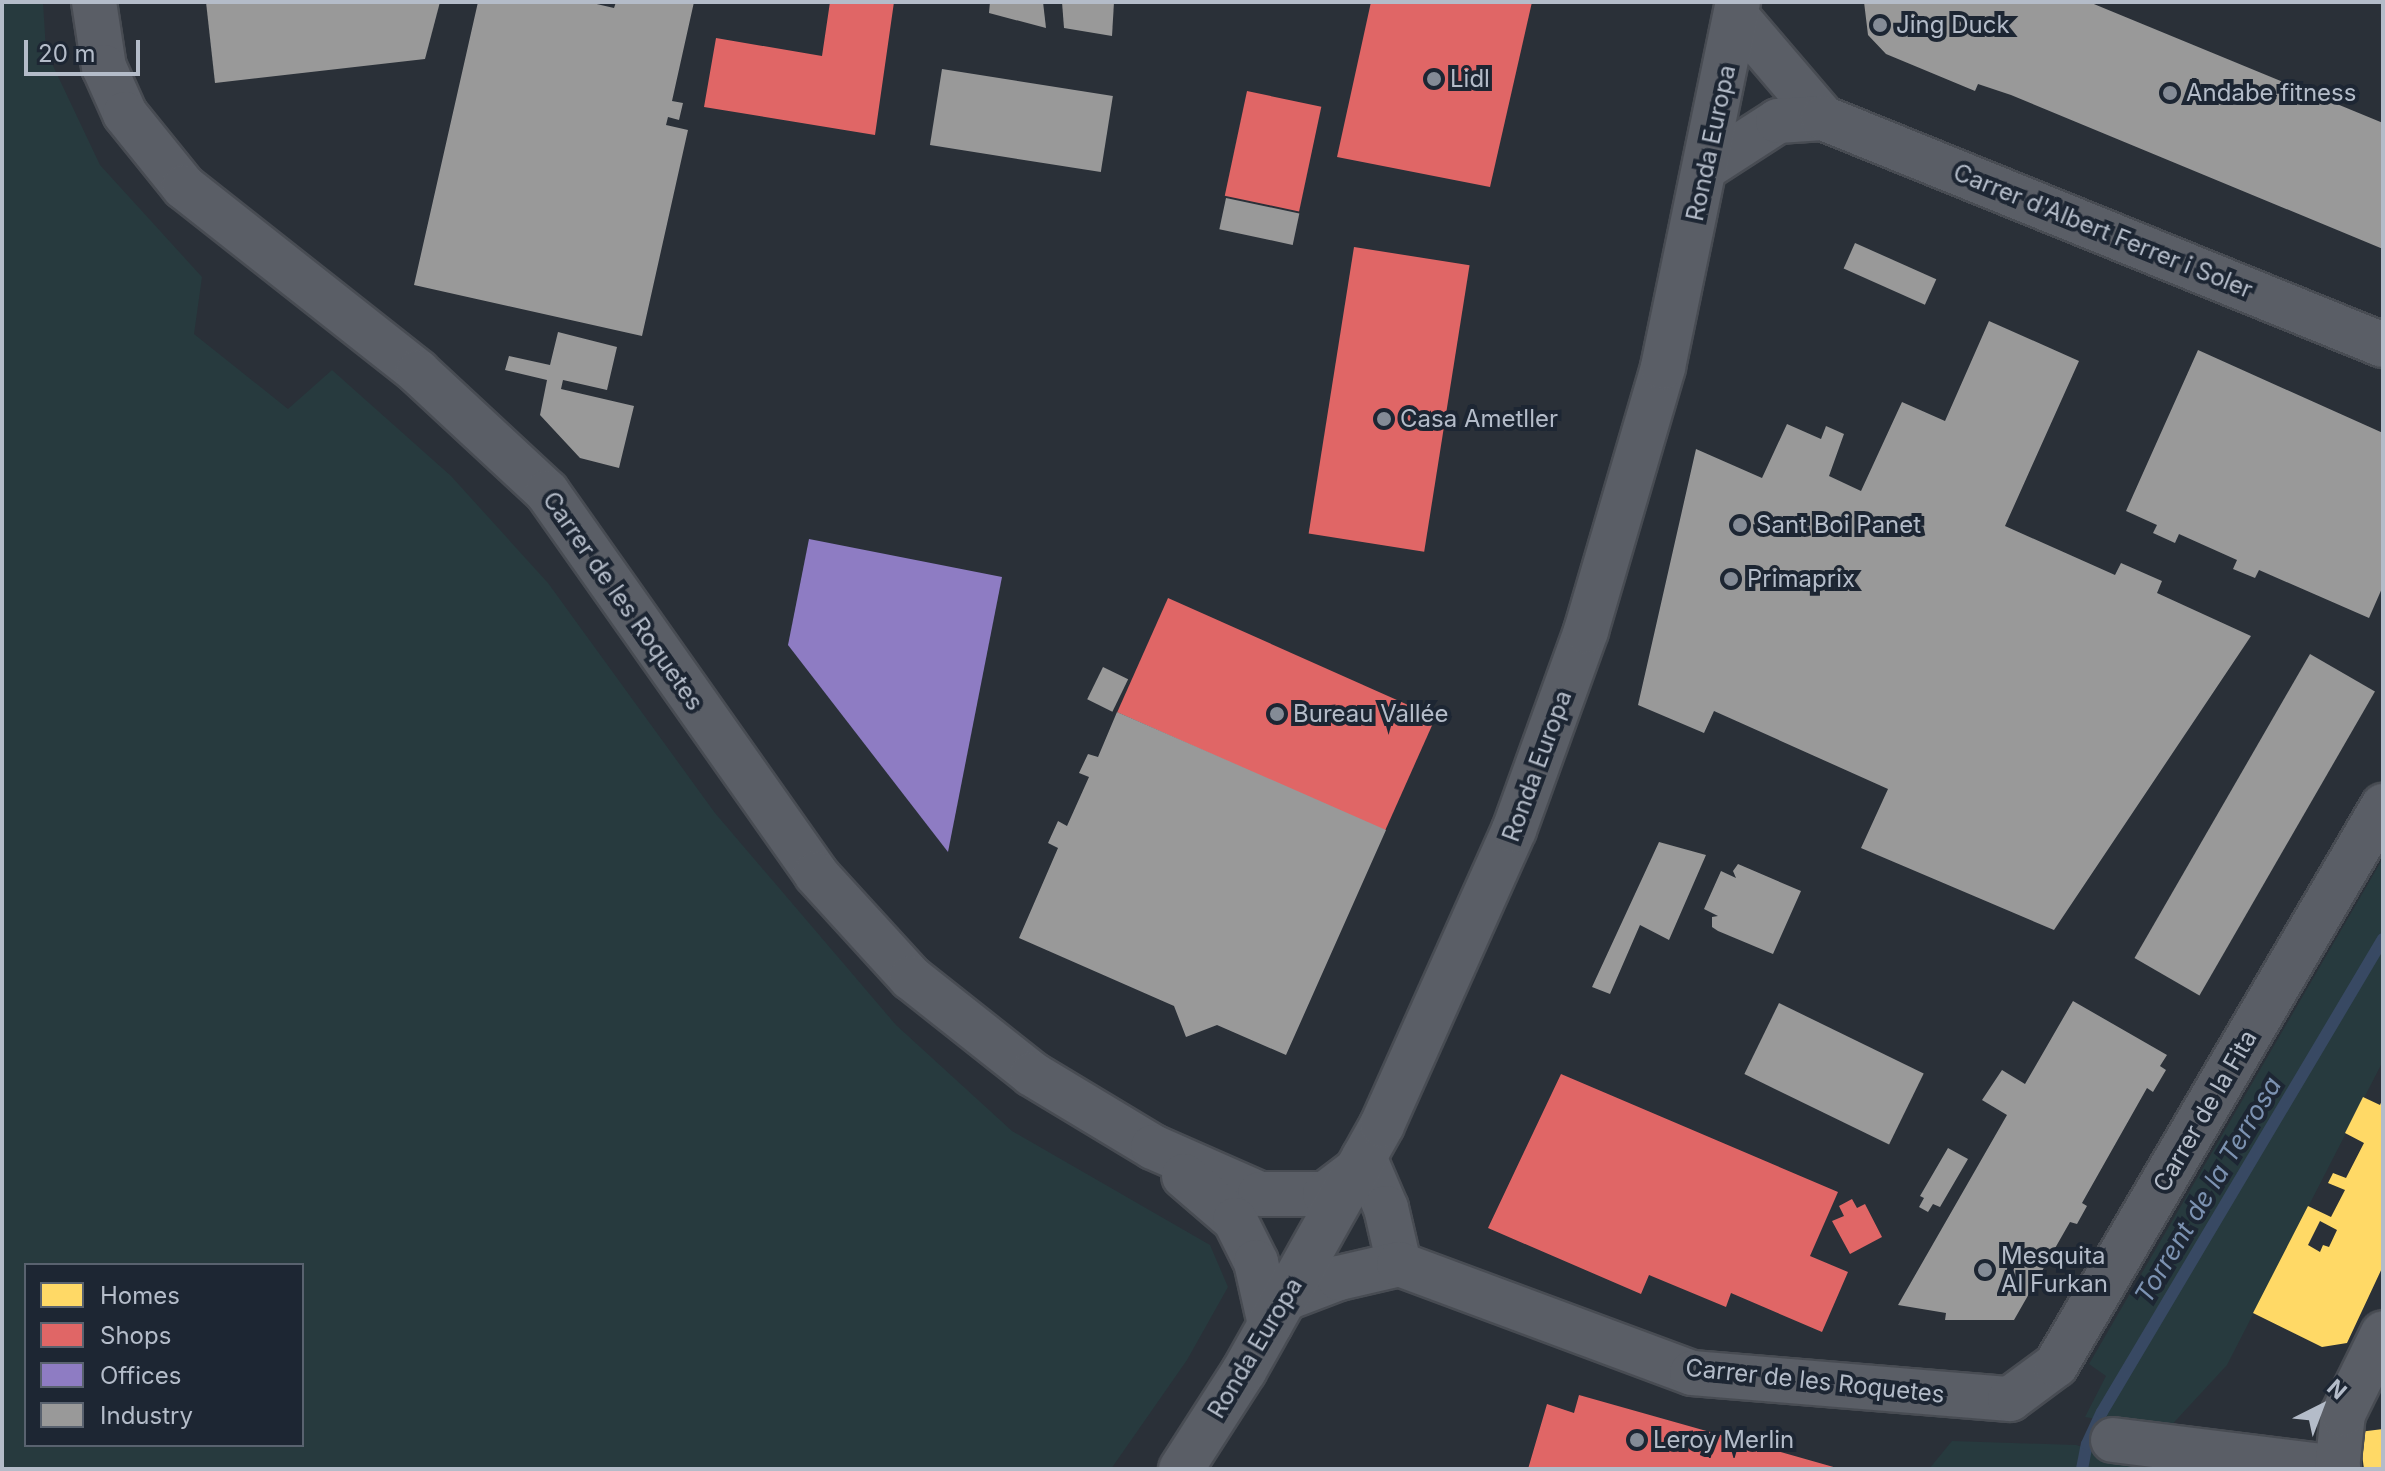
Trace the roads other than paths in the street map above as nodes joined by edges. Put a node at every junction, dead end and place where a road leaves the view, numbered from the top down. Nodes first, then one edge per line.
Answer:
1 (94, 2) edge
2 (1737, 6) edge
3 (1823, 118) junction
4 (1705, 168) junction
5 (2383, 345) edge
6 (2383, 806) edge
7 (1153, 1147) junction
8 (1360, 1163) junction
9 (1399, 1264) junction
10 (1277, 1312) junction
11 (2383, 1333) edge
12 (2373, 1372) edge
13 (2010, 1399) joint
14 (2113, 1440) dead end
15 (1181, 1469) edge
16 (2338, 1469) edge

1 - 7 street, Carrer de les Roquetes
2 - 3 street, Carrer d'Albert Ferrer i Soler
2 - 4 street, Ronda Europa
3 - 4 street, Carrer d'Albert Ferrer i Soler
3 - 5 street, Carrer d'Albert Ferrer i Soler
4 - 8 street, Ronda Europa
6 - 13 street, Carrer de la Fita
7 - 8 street
7 - 10 street
8 - 9 street
8 - 10 street, Ronda Europa
9 - 10 street
9 - 13 street, Carrer de les Roquetes
10 - 15 street, Ronda Europa
11 - 12 street
12 - 16 street
14 - 16 street

